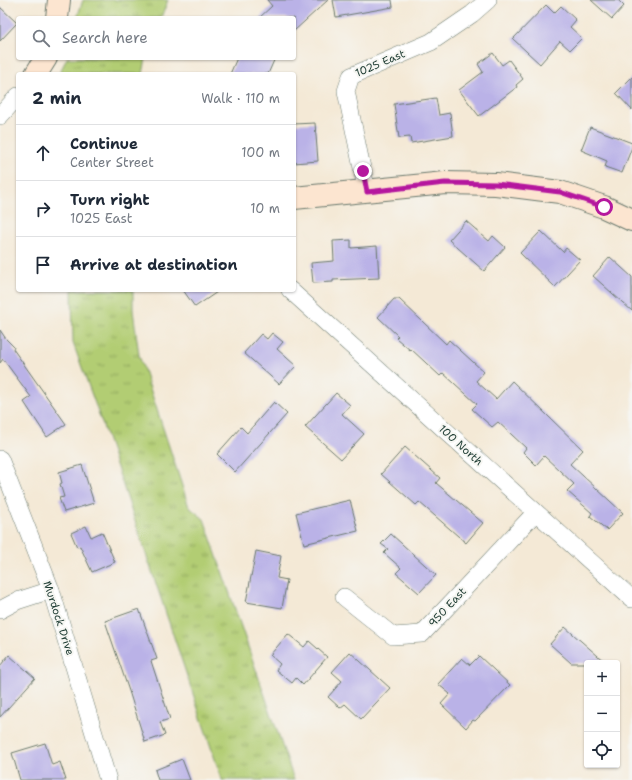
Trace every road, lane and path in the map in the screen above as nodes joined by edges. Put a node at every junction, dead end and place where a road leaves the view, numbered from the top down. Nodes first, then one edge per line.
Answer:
1 (59, 0) edge
2 (488, 0) edge
3 (57, 16) edge
4 (45, 60) edge
5 (37, 72) edge
6 (16, 98) edge
7 (0, 116) edge
8 (367, 192) junction
9 (296, 198) edge
10 (632, 220) edge
11 (292, 292) edge
12 (0, 459) edge
13 (535, 513) junction
14 (51, 590) junction
15 (344, 596) dead end
16 (632, 599) edge
17 (0, 610) edge
18 (108, 780) edge

1 - 3 street
2 - 8 street, 1025 East
4 - 5 street
6 - 7 street
8 - 9 street
8 - 10 street
11 - 13 street, 100 North
12 - 14 street, Murdock Drive
13 - 15 street, 950 East
13 - 16 street, 100 North
14 - 17 street
14 - 18 street, Murdock Drive

